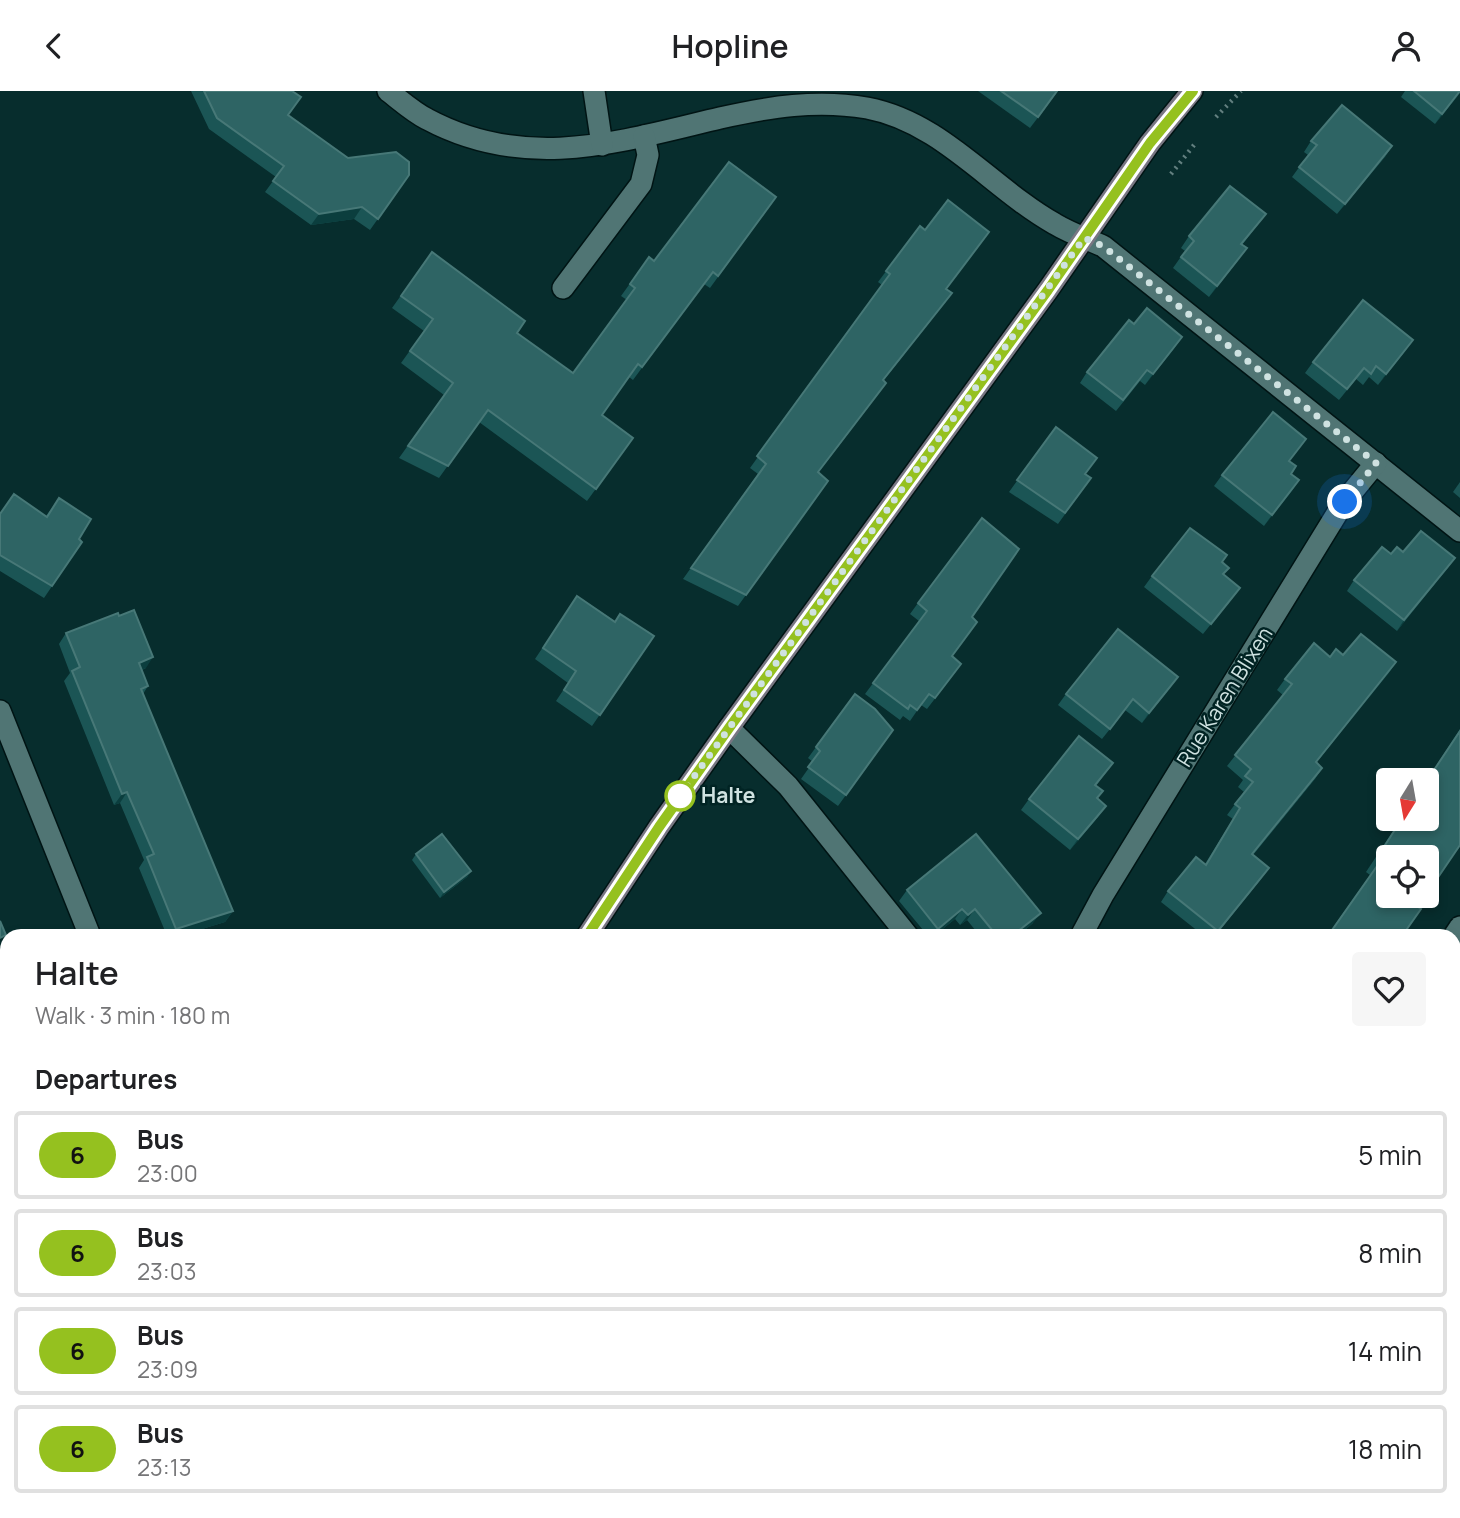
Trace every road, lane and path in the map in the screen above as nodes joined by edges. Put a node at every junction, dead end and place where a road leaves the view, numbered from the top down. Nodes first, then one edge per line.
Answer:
1 (388, 91) edge
2 (594, 91) edge
3 (1192, 91) edge
4 (644, 136) junction
5 (602, 145) junction
6 (1084, 238) junction
7 (563, 288) dead end
8 (1376, 463) junction
9 (1460, 531) edge
10 (0, 711) edge
11 (729, 728) junction
12 (87, 929) edge
13 (592, 929) edge
14 (902, 929) edge
15 (1085, 929) edge

1 - 5 street
2 - 5 street
3 - 6 street
4 - 5 street
4 - 6 street
4 - 7 street
6 - 8 street
6 - 11 street
8 - 9 street
8 - 15 street, Rue Karen Blixen
10 - 12 street
11 - 13 street
11 - 14 street

